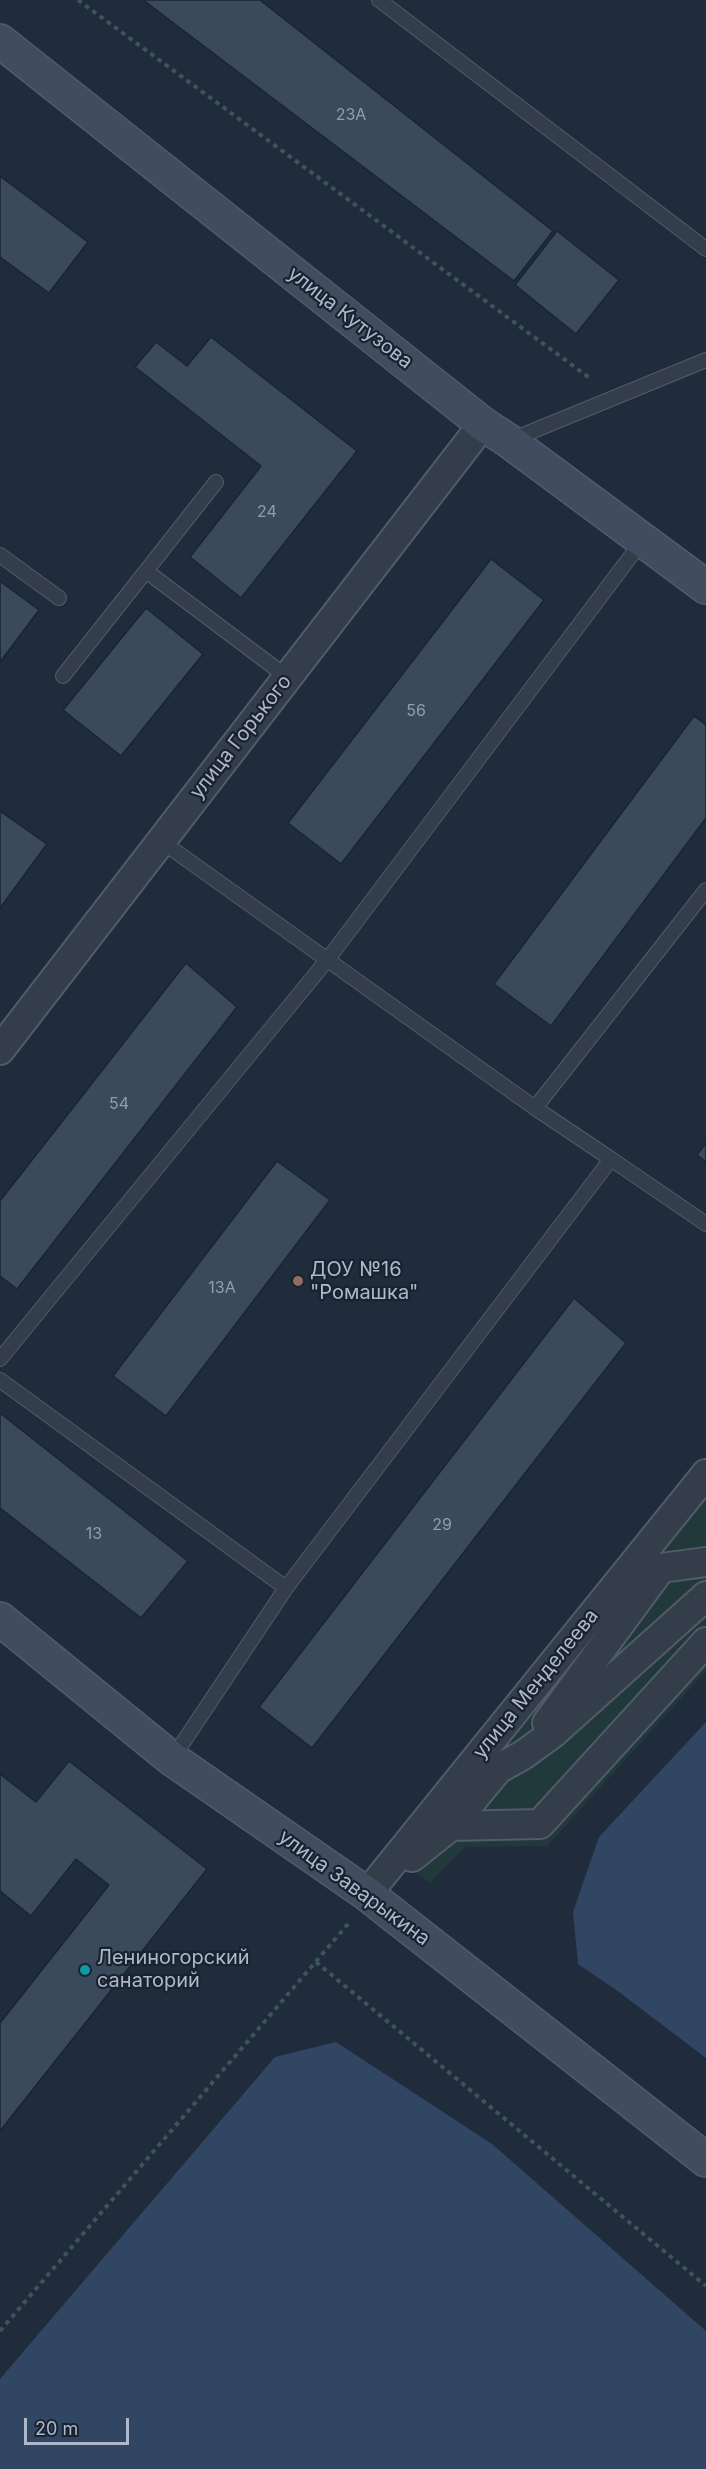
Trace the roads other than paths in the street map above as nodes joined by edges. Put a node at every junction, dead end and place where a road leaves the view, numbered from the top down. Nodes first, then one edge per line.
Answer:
1 (379, 0) edge
2 (0, 41) edge
3 (706, 249) edge
4 (706, 360) edge
5 (496, 432) junction
6 (216, 482) dead end
7 (643, 540) junction
8 (0, 555) edge
9 (146, 571) junction
10 (706, 587) edge
11 (59, 598) dead end
12 (63, 676) dead end
13 (287, 678) junction
14 (161, 841) junction
15 (706, 890) edge
16 (328, 959) junction
17 (0, 1050) edge
18 (535, 1108) junction
19 (611, 1159) junction
20 (706, 1224) edge
21 (0, 1359) edge
22 (0, 1380) edge
23 (706, 1474) edge
24 (706, 1562) edge
25 (286, 1588) junction
26 (706, 1596) edge
27 (0, 1618) edge
28 (706, 1642) edge
29 (523, 1755) junction
30 (172, 1759) junction
31 (451, 1826) junction
32 (367, 1894) junction
33 (706, 2160) edge

1 - 3 lane
2 - 5 street, улица Кутузова
4 - 5 lane
5 - 7 street, улица Кутузова
5 - 13 street, улица Горького
6 - 9 lane
7 - 10 street, улица Кутузова
7 - 16 lane
8 - 11 lane
9 - 12 lane
9 - 13 lane
13 - 14 street, улица Горького
14 - 16 lane
14 - 17 street, улица Горького
15 - 18 lane
16 - 18 lane
16 - 21 lane
18 - 19 lane
19 - 20 lane
19 - 25 lane
22 - 25 lane
23 - 32 street, улица Менделеева
24 - 29 street
25 - 30 lane
26 - 29 street
27 - 30 street, улица Заварыкина
28 - 31 street
29 - 31 street
30 - 32 street, улица Заварыкина
31 - 32 street
32 - 33 street, улица Заварыкина

